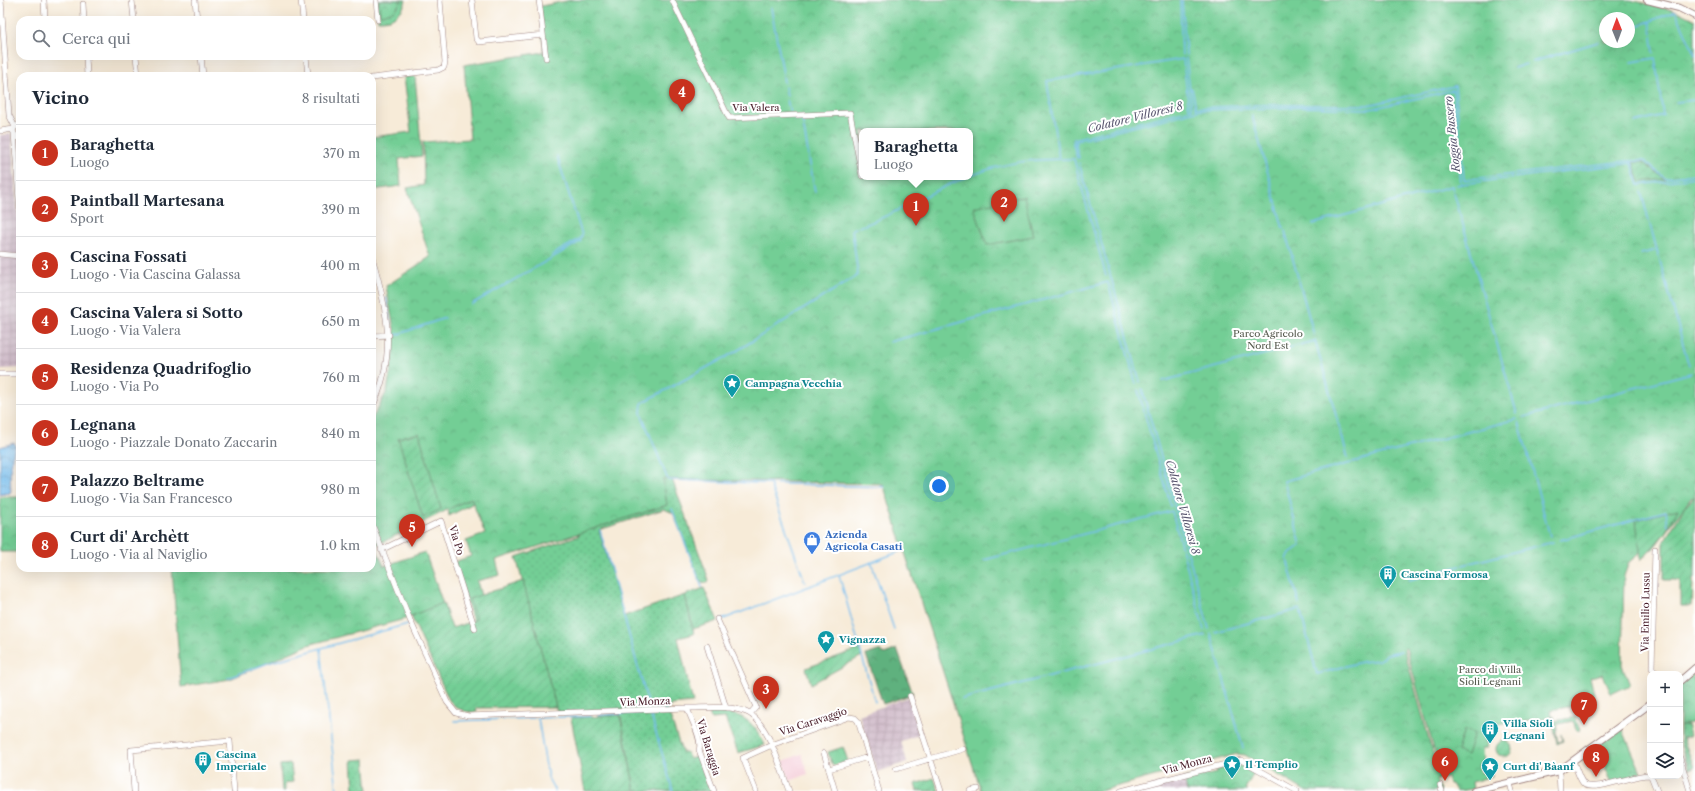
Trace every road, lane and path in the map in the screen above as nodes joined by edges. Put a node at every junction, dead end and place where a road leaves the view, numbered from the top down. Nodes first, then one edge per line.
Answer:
1 (1, 0) edge
2 (44, 0) edge
3 (132, 0) edge
4 (195, 0) edge
5 (301, 0) edge
6 (376, 0) edge
7 (440, 0) edge
8 (472, 0) edge
9 (539, 0) edge
10 (672, 0) edge
11 (1647, 0) edge
12 (83, 4) dead end
13 (45, 16) edge
14 (84, 16) edge
15 (134, 16) edge
16 (197, 16) edge
17 (303, 16) edge
18 (1695, 16) edge
19 (378, 20) dead end
20 (543, 35) junction
21 (546, 58) dead end
22 (86, 60) edge
23 (136, 60) edge
24 (201, 60) edge
25 (306, 60) edge
26 (87, 72) edge
27 (138, 72) edge
28 (203, 72) edge
29 (308, 72) edge
30 (376, 78) edge
31 (16, 128) edge
32 (0, 131) edge
33 (16, 145) edge
34 (14, 149) junction
35 (859, 160) edge
36 (16, 170) edge
37 (0, 254) edge
38 (16, 255) edge
39 (376, 271) edge
40 (389, 335) junction
41 (376, 336) edge
42 (0, 374) edge
43 (16, 374) edge
44 (376, 397) edge
45 (376, 536) edge
46 (1655, 549) dead end
47 (381, 550) junction
48 (717, 619) dead end
49 (475, 629) dead end
50 (707, 646) dead end
51 (1695, 668) edge
52 (1654, 671) edge
53 (1683, 678) edge
54 (910, 696) dead end
55 (1647, 706) edge
56 (687, 708) junction
57 (726, 708) junction
58 (750, 714) junction
59 (771, 745) junction
60 (963, 749) dead end
61 (824, 753) dead end
62 (868, 757) junction
63 (930, 759) junction
64 (1573, 762) junction
65 (896, 768) dead end
66 (1683, 768) edge
67 (829, 769) junction
68 (1559, 771) junction
69 (1647, 777) edge
70 (1652, 779) edge
71 (1510, 783) junction
72 (1440, 785) dead end
73 (978, 789) dead end
74 (835, 790) edge
75 (134, 791) edge
76 (234, 791) edge
77 (714, 791) edge
78 (756, 791) edge
79 (789, 791) edge
80 (879, 791) edge
81 (941, 791) edge
82 (970, 791) edge
83 (1121, 791) edge
84 (1297, 791) edge
85 (1442, 791) edge
86 (1474, 791) edge
87 (1512, 791) edge
88 (1560, 791) edge
89 (1657, 791) edge
90 (1690, 791) edge

1 - 31 street
2 - 13 street
3 - 15 street
4 - 16 street
5 - 17 street
6 - 19 street
7 - 30 street
8 - 20 street
9 - 20 street
10 - 35 street, Via Valera
11 - 18 street
12 - 14 street
20 - 21 street
22 - 26 street
23 - 27 street
24 - 28 street
25 - 29 street
31 - 32 street
31 - 34 street
33 - 34 street
34 - 36 street
37 - 38 street
39 - 40 street
40 - 41 street
40 - 44 street
42 - 43 street
45 - 47 street
46 - 52 street, Via Emilio Lussu
47 - 49 street, Via Po
47 - 56 street, Via Monza
48 - 58 street
50 - 57 street
51 - 53 street
54 - 63 street
55 - 64 street
56 - 57 street, Via Monza
56 - 77 street, Via Baraggia
57 - 58 street, Via Monza
58 - 59 street
59 - 62 street, Via Caravaggio
59 - 78 street, Via Caravaggio
59 - 79 street
60 - 63 street
61 - 67 street
62 - 67 street
62 - 80 street, Via Caravaggio
63 - 65 street
63 - 81 street
64 - 68 street
64 - 69 street
66 - 90 street
67 - 74 street
68 - 71 street
68 - 88 street
70 - 89 street
71 - 86 street
71 - 87 street
72 - 85 street
73 - 82 street
75 - 76 street
83 - 84 street, Via Monza

